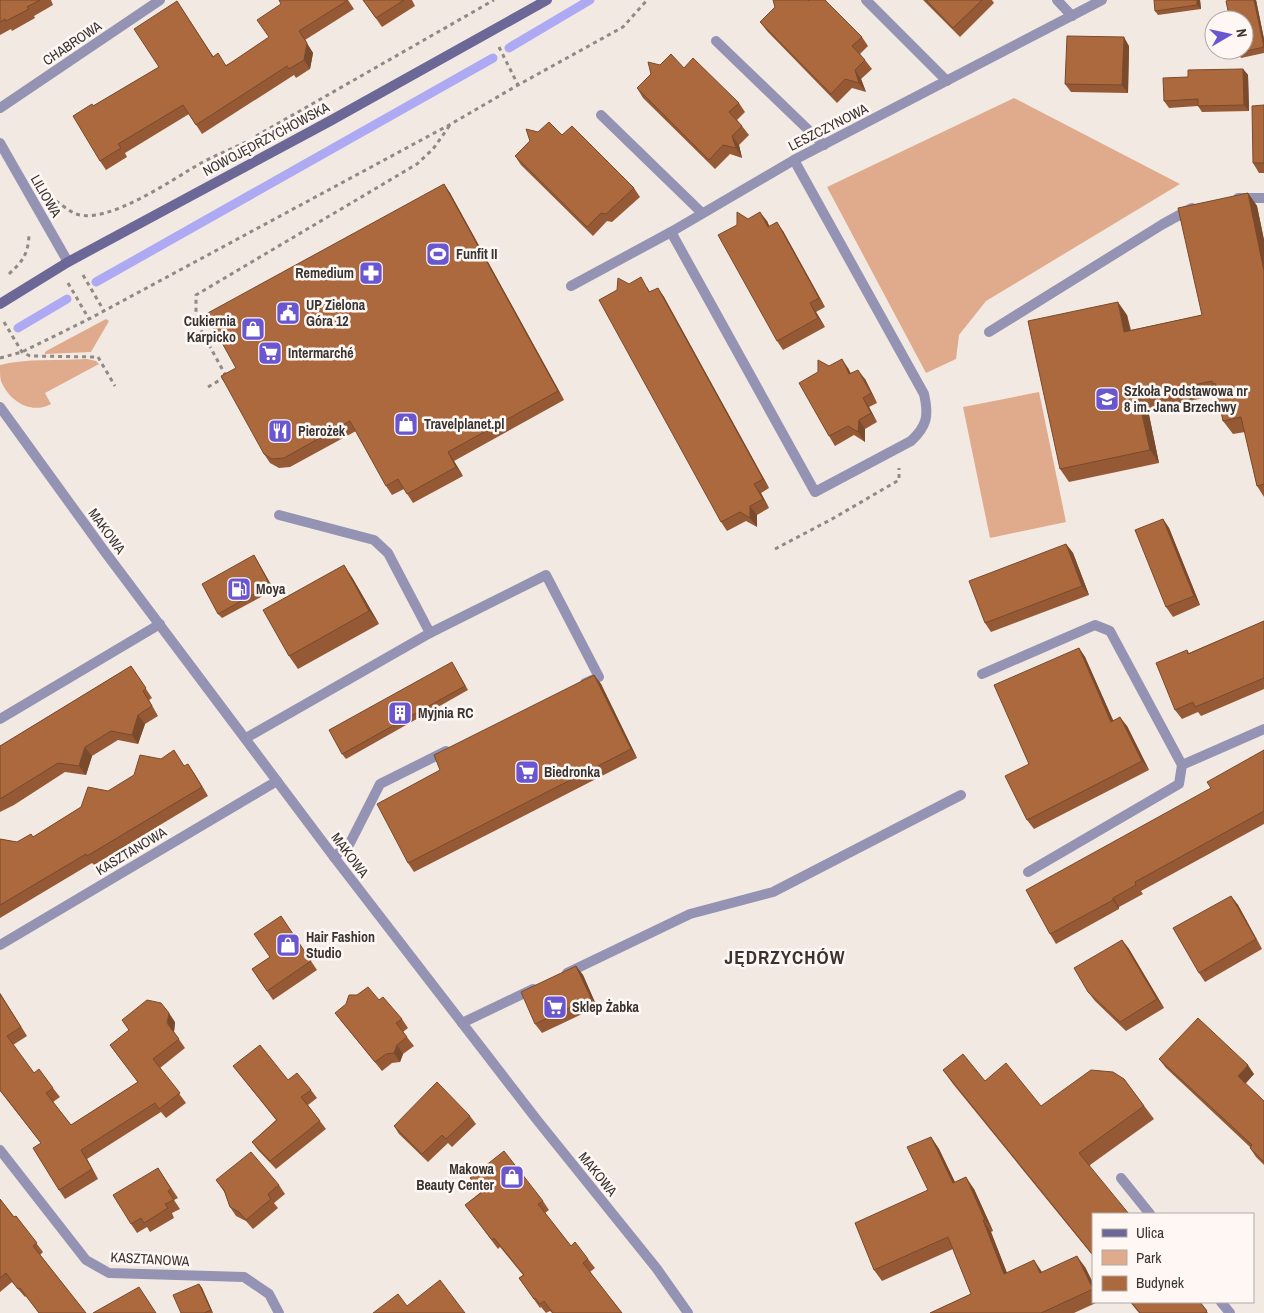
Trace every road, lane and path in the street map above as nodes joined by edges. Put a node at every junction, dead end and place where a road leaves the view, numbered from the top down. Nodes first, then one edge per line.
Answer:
1 (160, 0) edge
2 (494, 0) edge
3 (547, 0) edge
4 (647, 0) edge
5 (866, 0) edge
6 (1057, 0) edge
7 (1102, 0) edge
8 (1072, 16) junction
9 (496, 41) dead end
10 (716, 41) dead end
11 (947, 80) junction
12 (518, 85) junction
13 (0, 108) edge
14 (601, 115) dead end
15 (451, 124) junction
16 (0, 143) edge
17 (824, 145) junction
18 (794, 160) junction
19 (51, 194) dead end
20 (1264, 198) edge
21 (1230, 199) edge
22 (1205, 204) edge
23 (702, 214) junction
24 (28, 229) dead end
25 (671, 232) junction
26 (68, 262) junction
27 (6, 276) dead end
28 (571, 286) dead end
29 (0, 304) edge
30 (104, 311) junction
31 (1, 318) edge
32 (89, 319) junction
33 (989, 332) dead end
34 (22, 352) junction
35 (0, 358) edge
36 (233, 373) edge
37 (226, 377) junction
38 (115, 386) dead end
39 (208, 386) dead end
40 (0, 407) edge
41 (900, 448) junction
42 (279, 515) dead end
43 (775, 549) dead end
44 (160, 624) junction
45 (430, 634) junction
46 (982, 674) dead end
47 (572, 690) edge
48 (0, 719) edge
49 (1264, 729) edge
50 (246, 738) junction
51 (458, 745) edge
52 (1182, 765) junction
53 (277, 782) junction
54 (961, 795) dead end
55 (334, 857) junction
56 (1028, 872) dead end
57 (0, 945) edge
58 (558, 977) edge
59 (541, 986) edge
60 (462, 1023) junction
61 (0, 1150) edge
62 (1121, 1178) dead end
63 (1149, 1213) edge
64 (1222, 1303) edge
65 (278, 1313) edge
66 (688, 1313) edge
67 (1230, 1313) edge

1 - 13 street, CHABROWA
2 - 19 path
3 - 26 street, NOWOJĘDRZYCHOWSKA
4 - 12 path
5 - 11 street
6 - 8 street
7 - 8 street, LESZCZYNOWA
8 - 11 street, LESZCZYNOWA
9 - 12 path
10 - 17 street
11 - 17 street, LESZCZYNOWA
12 - 15 path
14 - 23 street
15 - 30 path
15 - 37 path
16 - 26 street, LILIOWA
17 - 18 street, LESZCZYNOWA
18 - 23 street, LESZCZYNOWA
18 - 41 street
20 - 21 street
22 - 33 street
23 - 25 street, LESZCZYNOWA
24 - 27 path
25 - 28 street, LESZCZYNOWA
25 - 41 street
26 - 29 street, NOWOJĘDRZYCHOWSKA
26 - 30 path
26 - 32 path
30 - 32 path
31 - 34 path
32 - 34 path
34 - 35 path
34 - 38 path
36 - 37 path
37 - 39 path
40 - 44 street, MAKOWA
41 - 43 path
42 - 45 street
44 - 48 street
44 - 50 street, MAKOWA
45 - 47 street
45 - 50 street
46 - 52 street
49 - 52 street
50 - 53 street, MAKOWA
51 - 55 street
52 - 56 street
53 - 55 street, MAKOWA
53 - 57 street, KASZTANOWA
54 - 58 street
55 - 60 street, MAKOWA
59 - 60 street
60 - 66 street, MAKOWA
61 - 65 street, KASZTANOWA
62 - 63 street
64 - 67 street

